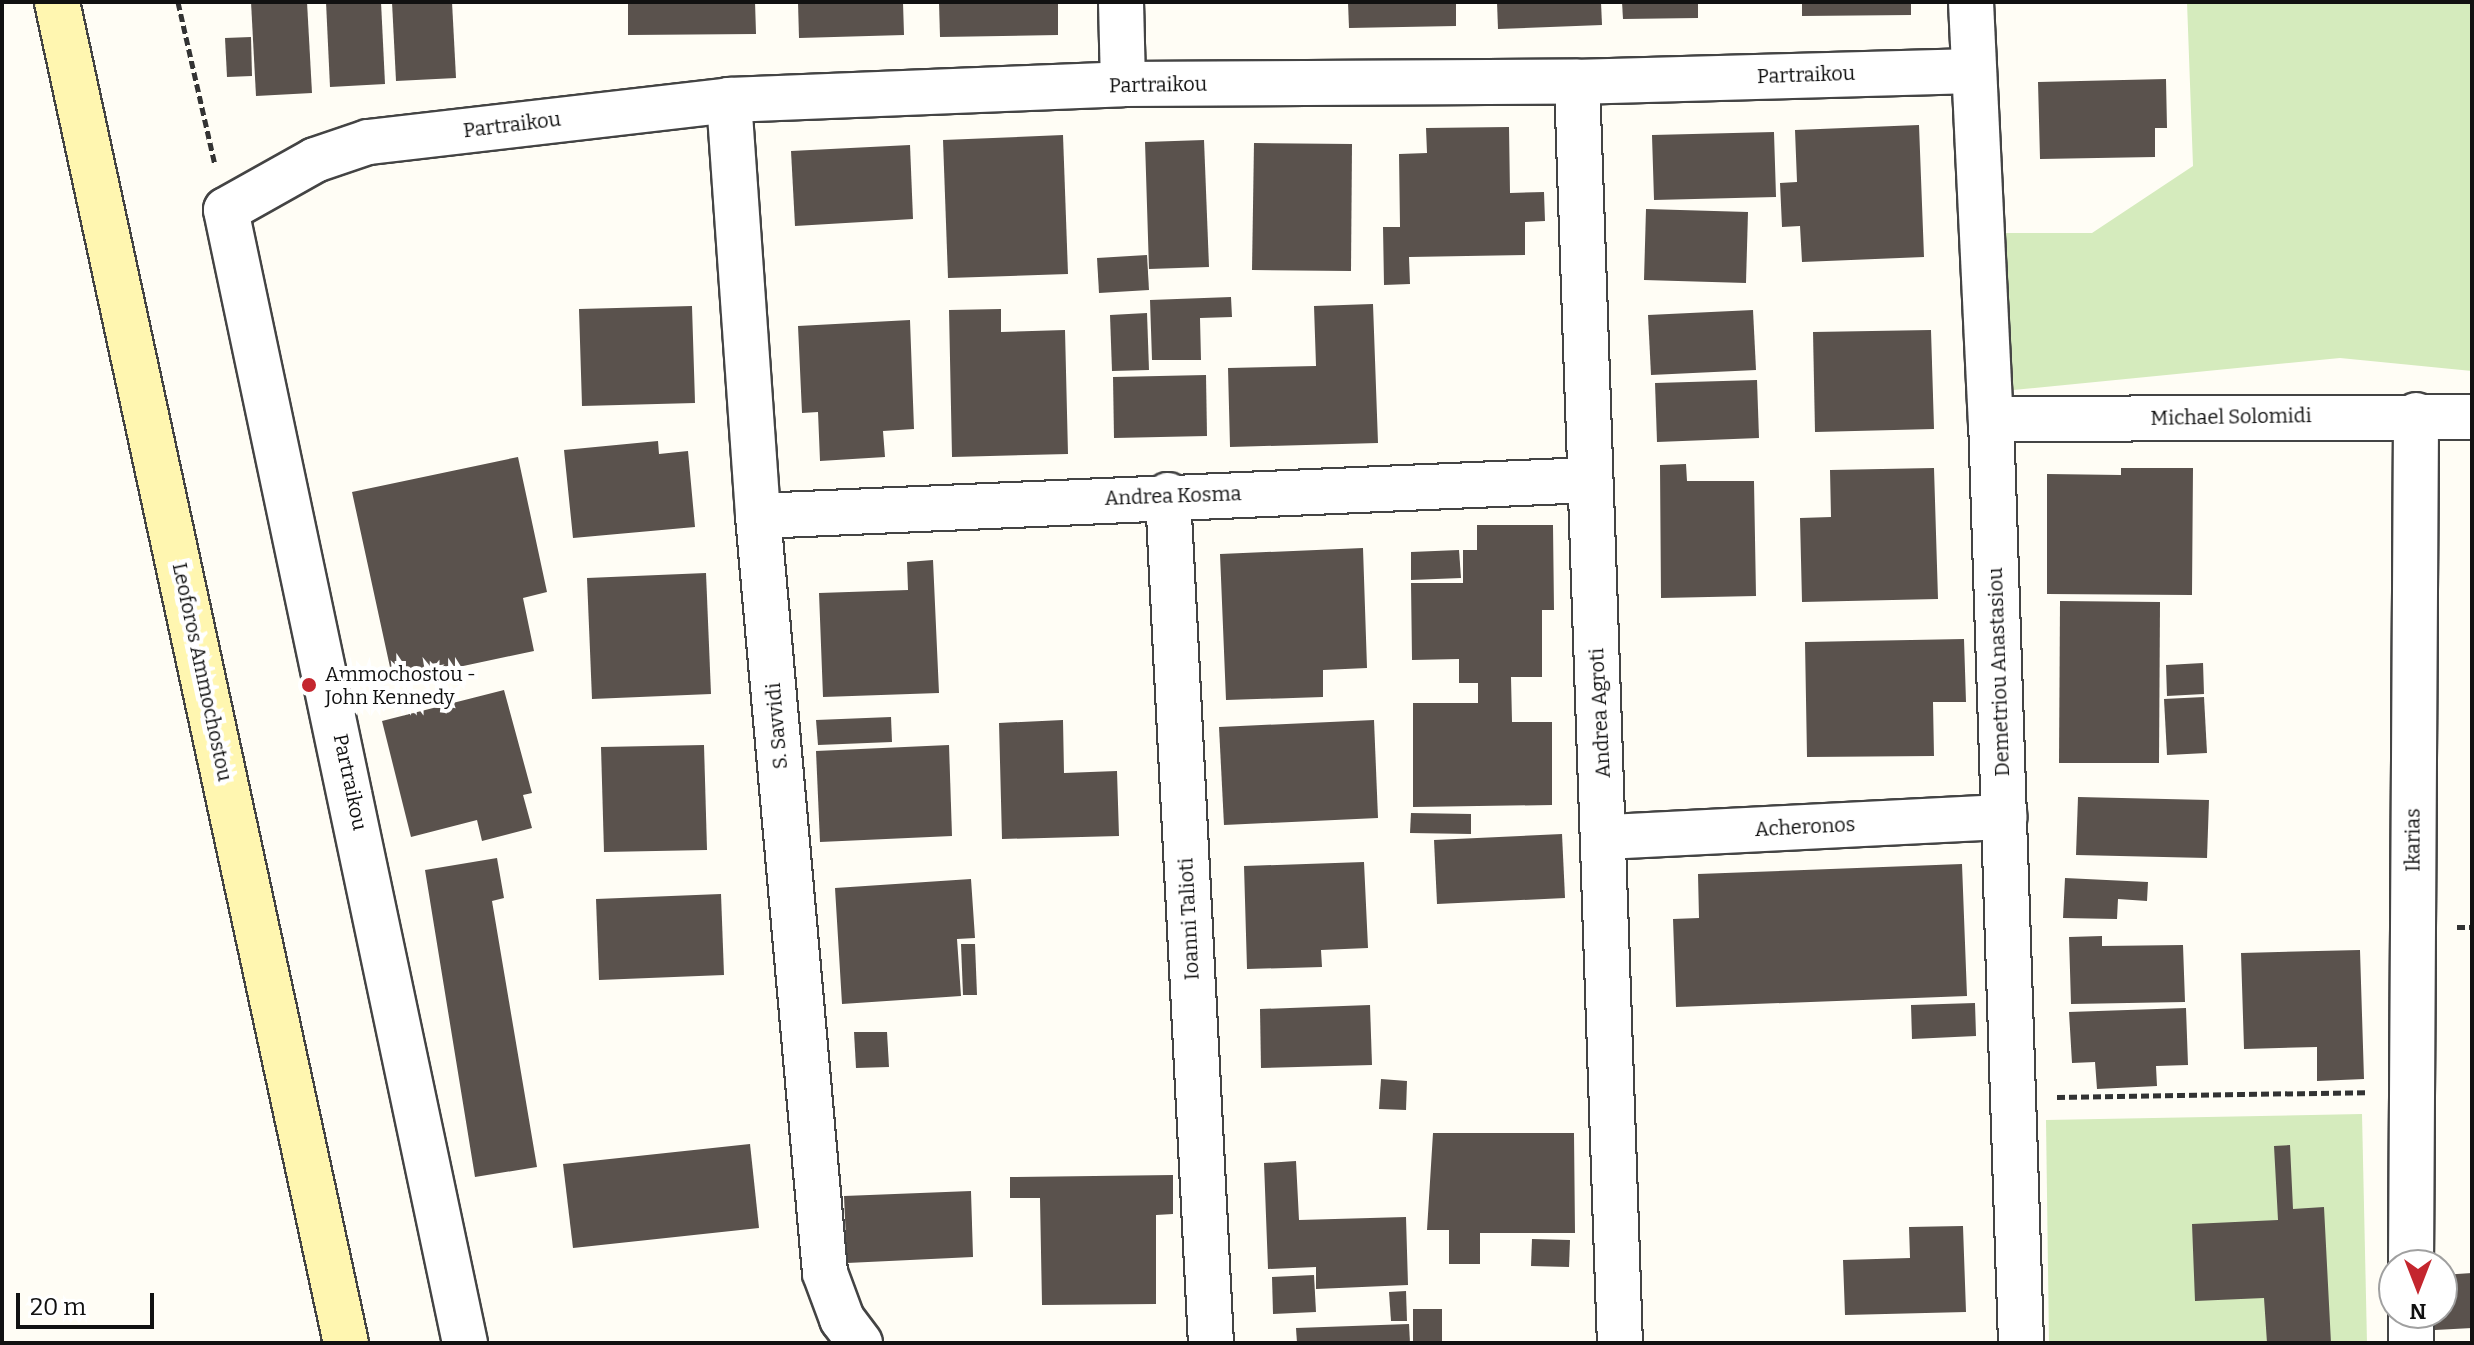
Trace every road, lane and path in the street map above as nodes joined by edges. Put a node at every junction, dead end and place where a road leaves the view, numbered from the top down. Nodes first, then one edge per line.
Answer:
1 (57, 2) edge
2 (178, 2) edge
3 (1121, 2) edge
4 (1971, 2) edge
5 (1971, 71) junction
6 (1577, 82) junction
7 (1123, 84) junction
8 (729, 100) junction
9 (226, 210) junction
10 (2416, 415) junction
11 (2472, 417) edge
12 (1991, 419) junction
13 (1588, 480) junction
14 (1168, 495) junction
15 (758, 516) junction
16 (2004, 817) junction
17 (1607, 837) junction
18 (2412, 1091) junction
19 (2013, 1098) junction
20 (2411, 1249) edge
21 (346, 1343) edge
22 (465, 1343) edge
23 (860, 1343) edge
24 (1211, 1343) edge
25 (1620, 1343) edge
26 (2021, 1343) edge

1 - 21 main road, Leoforos Ammochostou
2 - 9 path
3 - 7 street
4 - 5 street, Demetriou Anastasiou
5 - 6 street, Partraikou
5 - 12 street, Demetriou Anastasiou
6 - 7 street, Partraikou
6 - 13 street, Andrea Agroti
7 - 8 street, Partraikou
8 - 9 street, Partraikou
8 - 15 street, S. Savvidi
9 - 22 street, Partraikou
10 - 11 street, Michael Solomidi
10 - 12 street, Michael Solomidi
10 - 18 street, Ikarias
12 - 16 street, Demetriou Anastasiou
13 - 14 street, Andrea Kosma
13 - 17 street, Andrea Agroti
14 - 15 street, Andrea Kosma
14 - 24 street, Ioanni Talioti
15 - 23 street, S. Savvidi
16 - 17 street, Acheronos
16 - 19 street, Demetriou Anastasiou
17 - 25 street, Andrea Agroti
18 - 19 path
18 - 20 street, Ikarias
19 - 26 street, Demetriou Anastasiou

